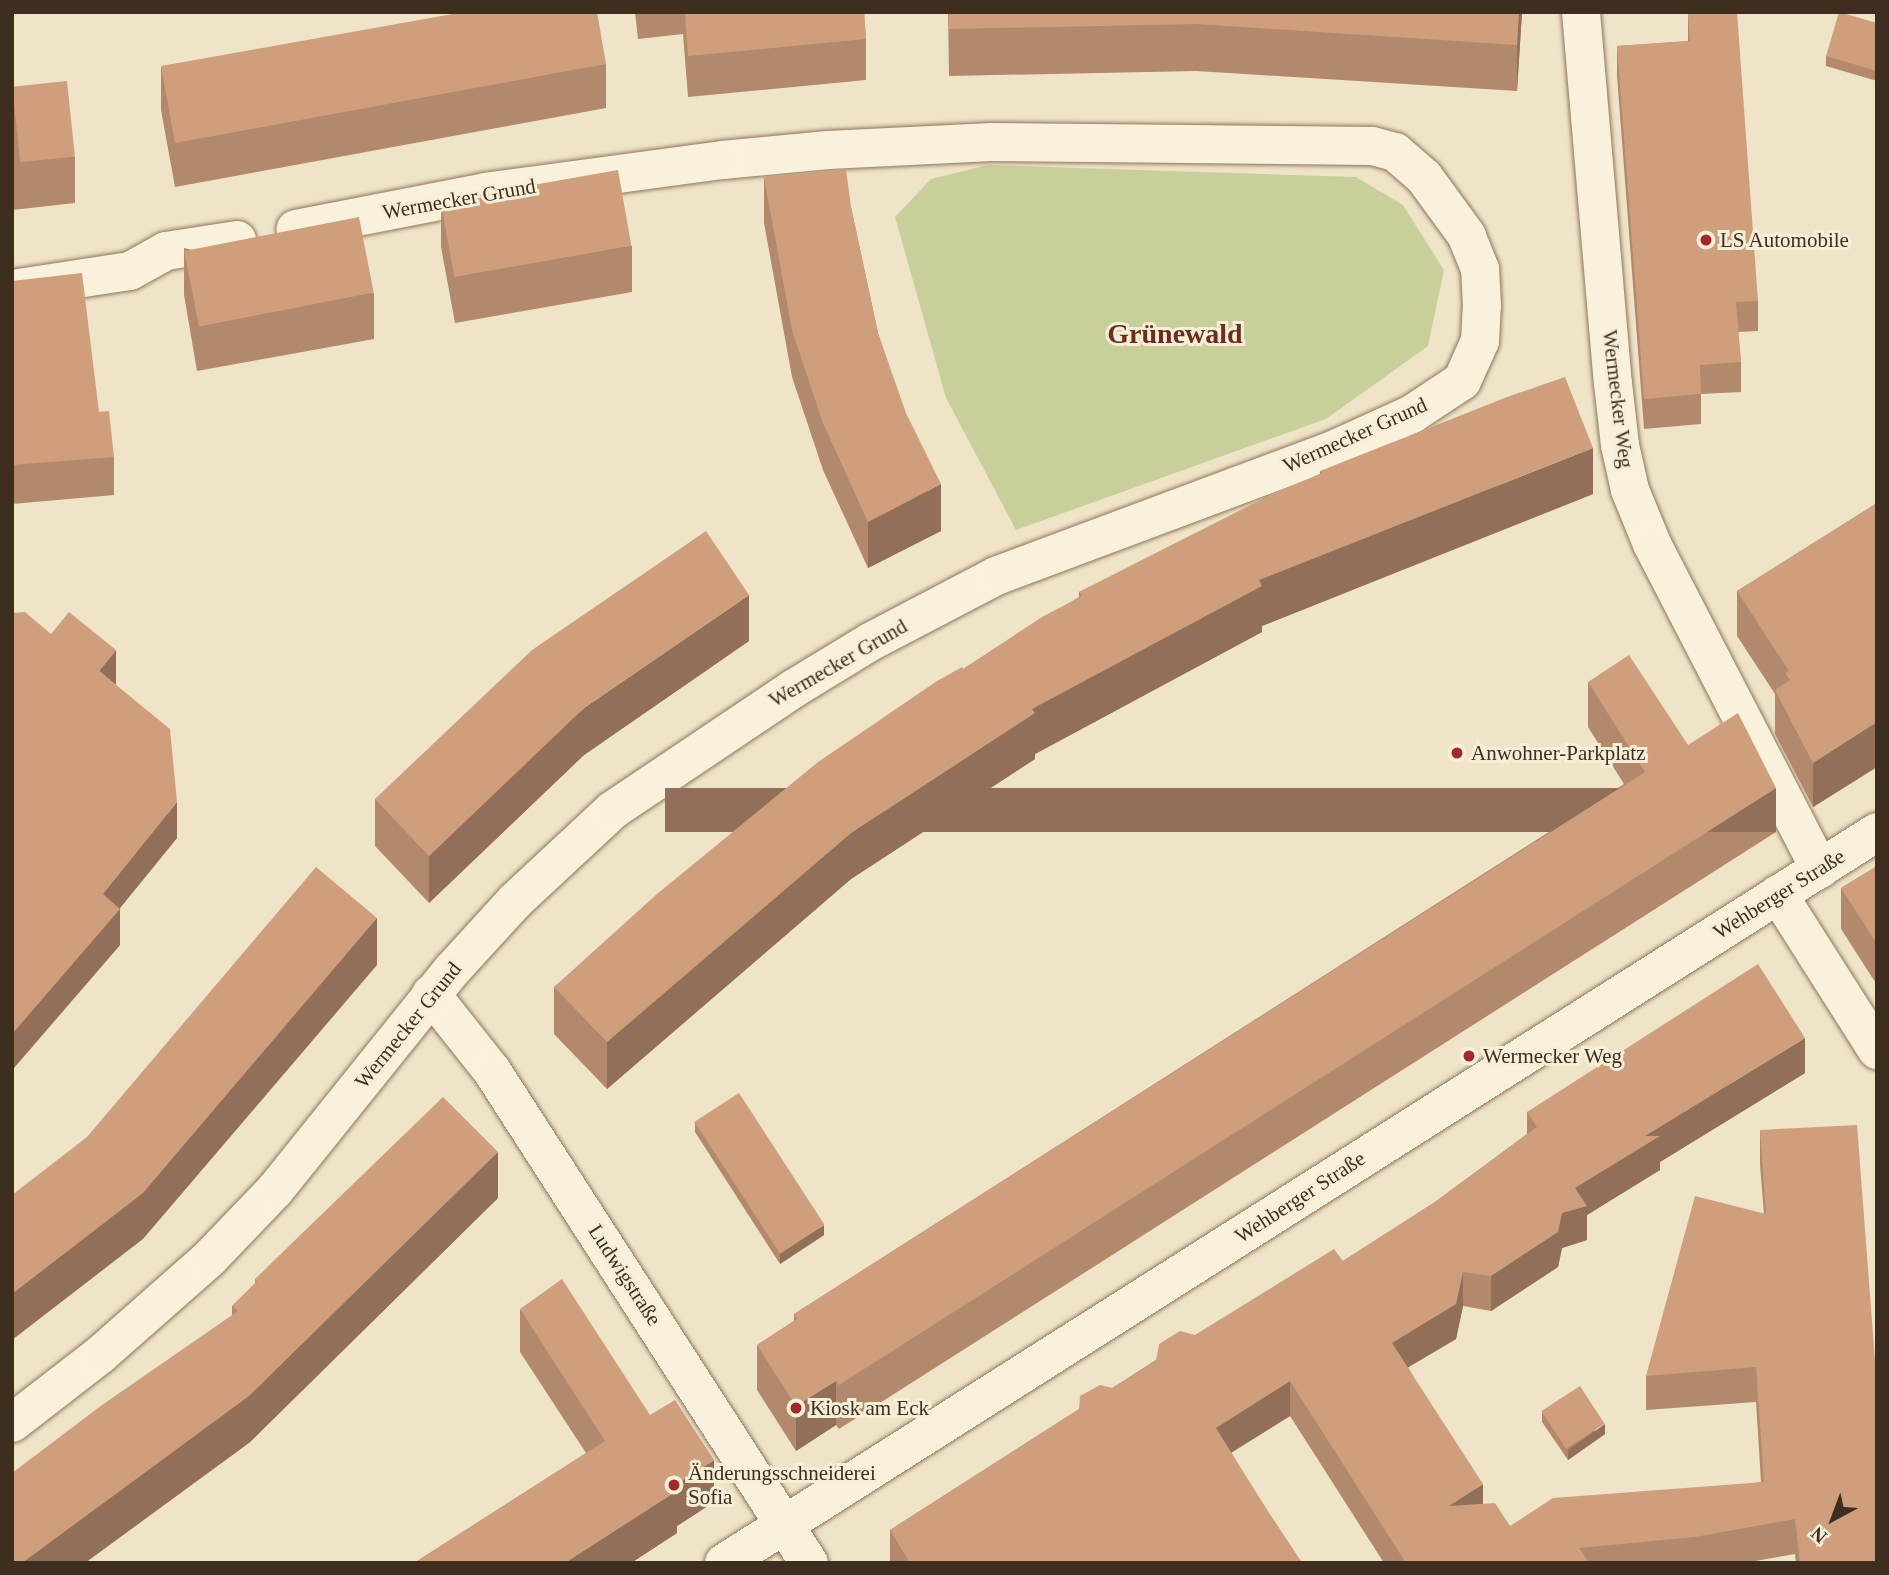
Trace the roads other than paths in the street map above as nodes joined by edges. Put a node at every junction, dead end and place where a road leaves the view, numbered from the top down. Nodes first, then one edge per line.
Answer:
1 (1581, 12) edge
2 (12, 289) edge
3 (1877, 832) edge
4 (1820, 869) junction
5 (1778, 894) junction
6 (431, 993) junction
7 (1877, 1051) edge
8 (12, 1423) edge
9 (784, 1524) junction
10 (724, 1563) edge
11 (809, 1563) edge

1 - 4 street, Wermecker Weg
2 - 6 street, Wermecker Grund
3 - 4 street, Wehberger Straße
4 - 5 street, Wehberger Straße
5 - 7 street
5 - 9 street, Wehberger Straße
6 - 8 street, Wermecker Grund
6 - 9 street, Ludwigstraße
9 - 10 street, Wehberger Straße
9 - 11 street, Ludwigstraße

